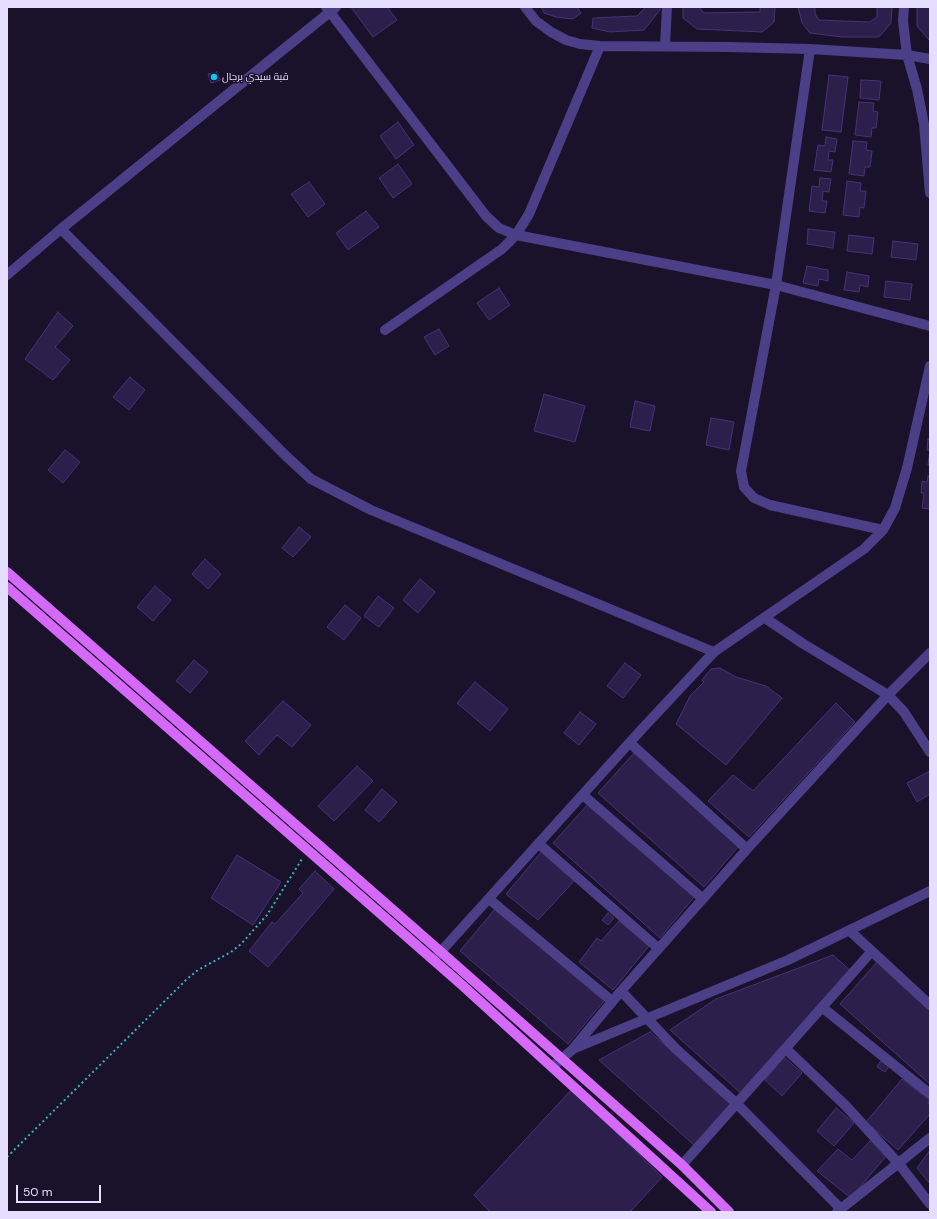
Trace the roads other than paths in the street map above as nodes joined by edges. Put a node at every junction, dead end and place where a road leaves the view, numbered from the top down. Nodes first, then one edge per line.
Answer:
1 (525, 7) edge
2 (667, 7) edge
3 (904, 7) edge
4 (330, 8) edge
5 (600, 46) junction
6 (665, 46) junction
7 (810, 49) junction
8 (907, 56) junction
9 (930, 59) edge
10 (930, 193) edge
11 (61, 229) junction
12 (516, 235) junction
13 (7, 275) edge
14 (776, 285) junction
15 (930, 326) edge
16 (385, 330) dead end
17 (930, 366) edge
18 (883, 530) junction
19 (7, 572) edge
20 (7, 586) edge
21 (765, 618) junction
22 (714, 652) junction
23 (930, 653) edge
24 (888, 695) junction
25 (630, 743) junction
26 (930, 752) edge
27 (583, 795) junction
28 (539, 844) junction
29 (747, 849) junction
30 (930, 891) edge
31 (702, 898) junction
32 (489, 899) junction
33 (850, 931) junction
34 (658, 948) junction
35 (872, 951) junction
36 (441, 952) junction
37 (433, 960) junction
38 (621, 990) junction
39 (612, 1001) junction
40 (930, 1005) edge
41 (823, 1008) junction
42 (647, 1020) junction
43 (786, 1049) junction
44 (572, 1050) junction
45 (561, 1059) junction
46 (552, 1066) junction
47 (930, 1094) edge
48 (738, 1104) junction
49 (930, 1138) edge
50 (899, 1164) junction
51 (682, 1165) junction
52 (930, 1204) edge
53 (839, 1211) edge
54 (711, 1212) edge
55 (729, 1212) edge

1 - 5 street
2 - 6 street
3 - 8 street
4 - 11 street
4 - 12 street
5 - 6 street
5 - 12 street
6 - 7 street
7 - 8 street
7 - 14 street
8 - 9 street
8 - 10 street
11 - 13 street
11 - 22 street
12 - 14 street
12 - 16 street
14 - 15 street
14 - 18 street
17 - 18 street
18 - 21 street
19 - 36 main road
20 - 37 main road
21 - 22 street
21 - 24 street
22 - 25 street
23 - 24 street
24 - 26 street
24 - 29 street
25 - 27 street
25 - 29 street
27 - 28 street
27 - 31 street
28 - 32 street
28 - 34 street
29 - 31 street
30 - 33 street
31 - 34 street
32 - 36 street
32 - 39 street
33 - 35 street
33 - 42 street
34 - 38 street
35 - 40 street
35 - 41 street
36 - 37 street
36 - 45 main road
37 - 46 main road
38 - 39 street
38 - 42 street
39 - 44 street
41 - 43 street
41 - 47 street
42 - 44 street
42 - 48 street
43 - 48 street
43 - 50 street
44 - 45 street
45 - 46 street
45 - 51 main road
46 - 54 main road
48 - 51 street
48 - 53 street
49 - 50 street
50 - 52 street
50 - 53 street
51 - 55 main road

